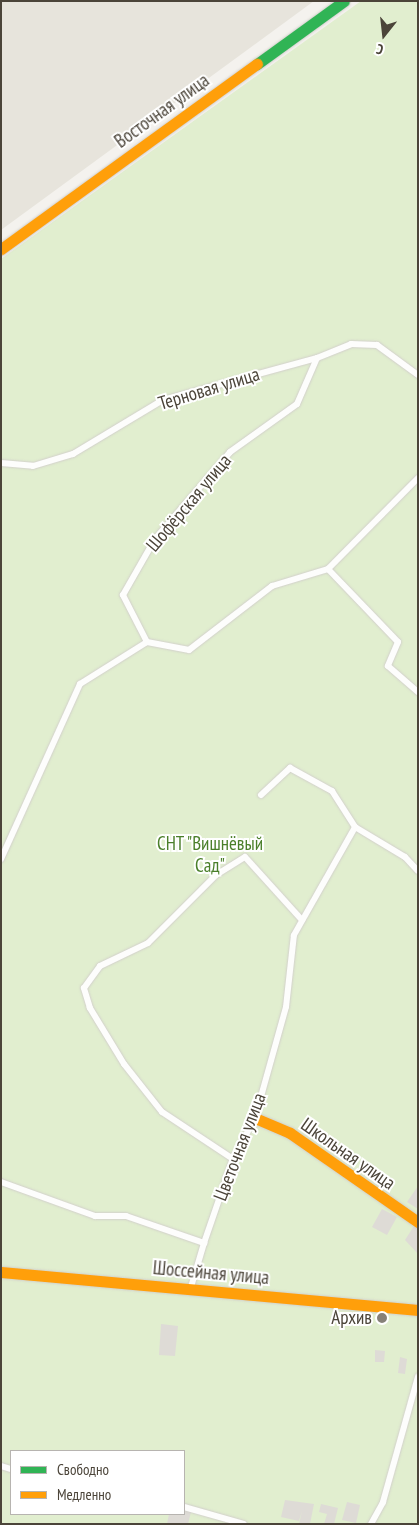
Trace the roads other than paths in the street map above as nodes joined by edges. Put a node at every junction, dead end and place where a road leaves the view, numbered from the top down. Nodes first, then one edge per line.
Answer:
1 (344, 1) edge
2 (1, 249) edge
3 (317, 358) junction
4 (418, 375) edge
5 (1, 463) edge
6 (418, 478) edge
7 (328, 569) junction
8 (147, 642) junction
9 (418, 692) edge
10 (260, 795) dead end
11 (355, 827) junction
12 (1, 859) edge
13 (418, 872) edge
14 (302, 920) junction
15 (255, 1118) junction
16 (233, 1159) junction
17 (1, 1182) edge
18 (418, 1222) edge
19 (204, 1242) junction
20 (1, 1272) edge
21 (191, 1288) junction
22 (418, 1310) edge
23 (418, 1377) edge
24 (185, 1508) edge
25 (244, 1524) edge
26 (371, 1524) edge

1 - 2 street, Восточная улица
3 - 4 lane, Терновая улица
3 - 5 lane, Терновая улица
3 - 8 lane, Шофёрская улица
6 - 7 lane
7 - 8 lane
7 - 9 lane
8 - 12 lane
10 - 11 lane
11 - 13 lane
11 - 14 lane, Цветочная улица
14 - 15 lane, Цветочная улица
14 - 16 lane
15 - 16 lane, Цветочная улица
15 - 18 street, Школьная улица
16 - 19 lane, Цветочная улица
17 - 19 lane
19 - 21 lane, Цветочная улица
20 - 21 street, Шоссейная улица
21 - 22 street, Шоссейная улица
23 - 26 lane
24 - 25 lane

